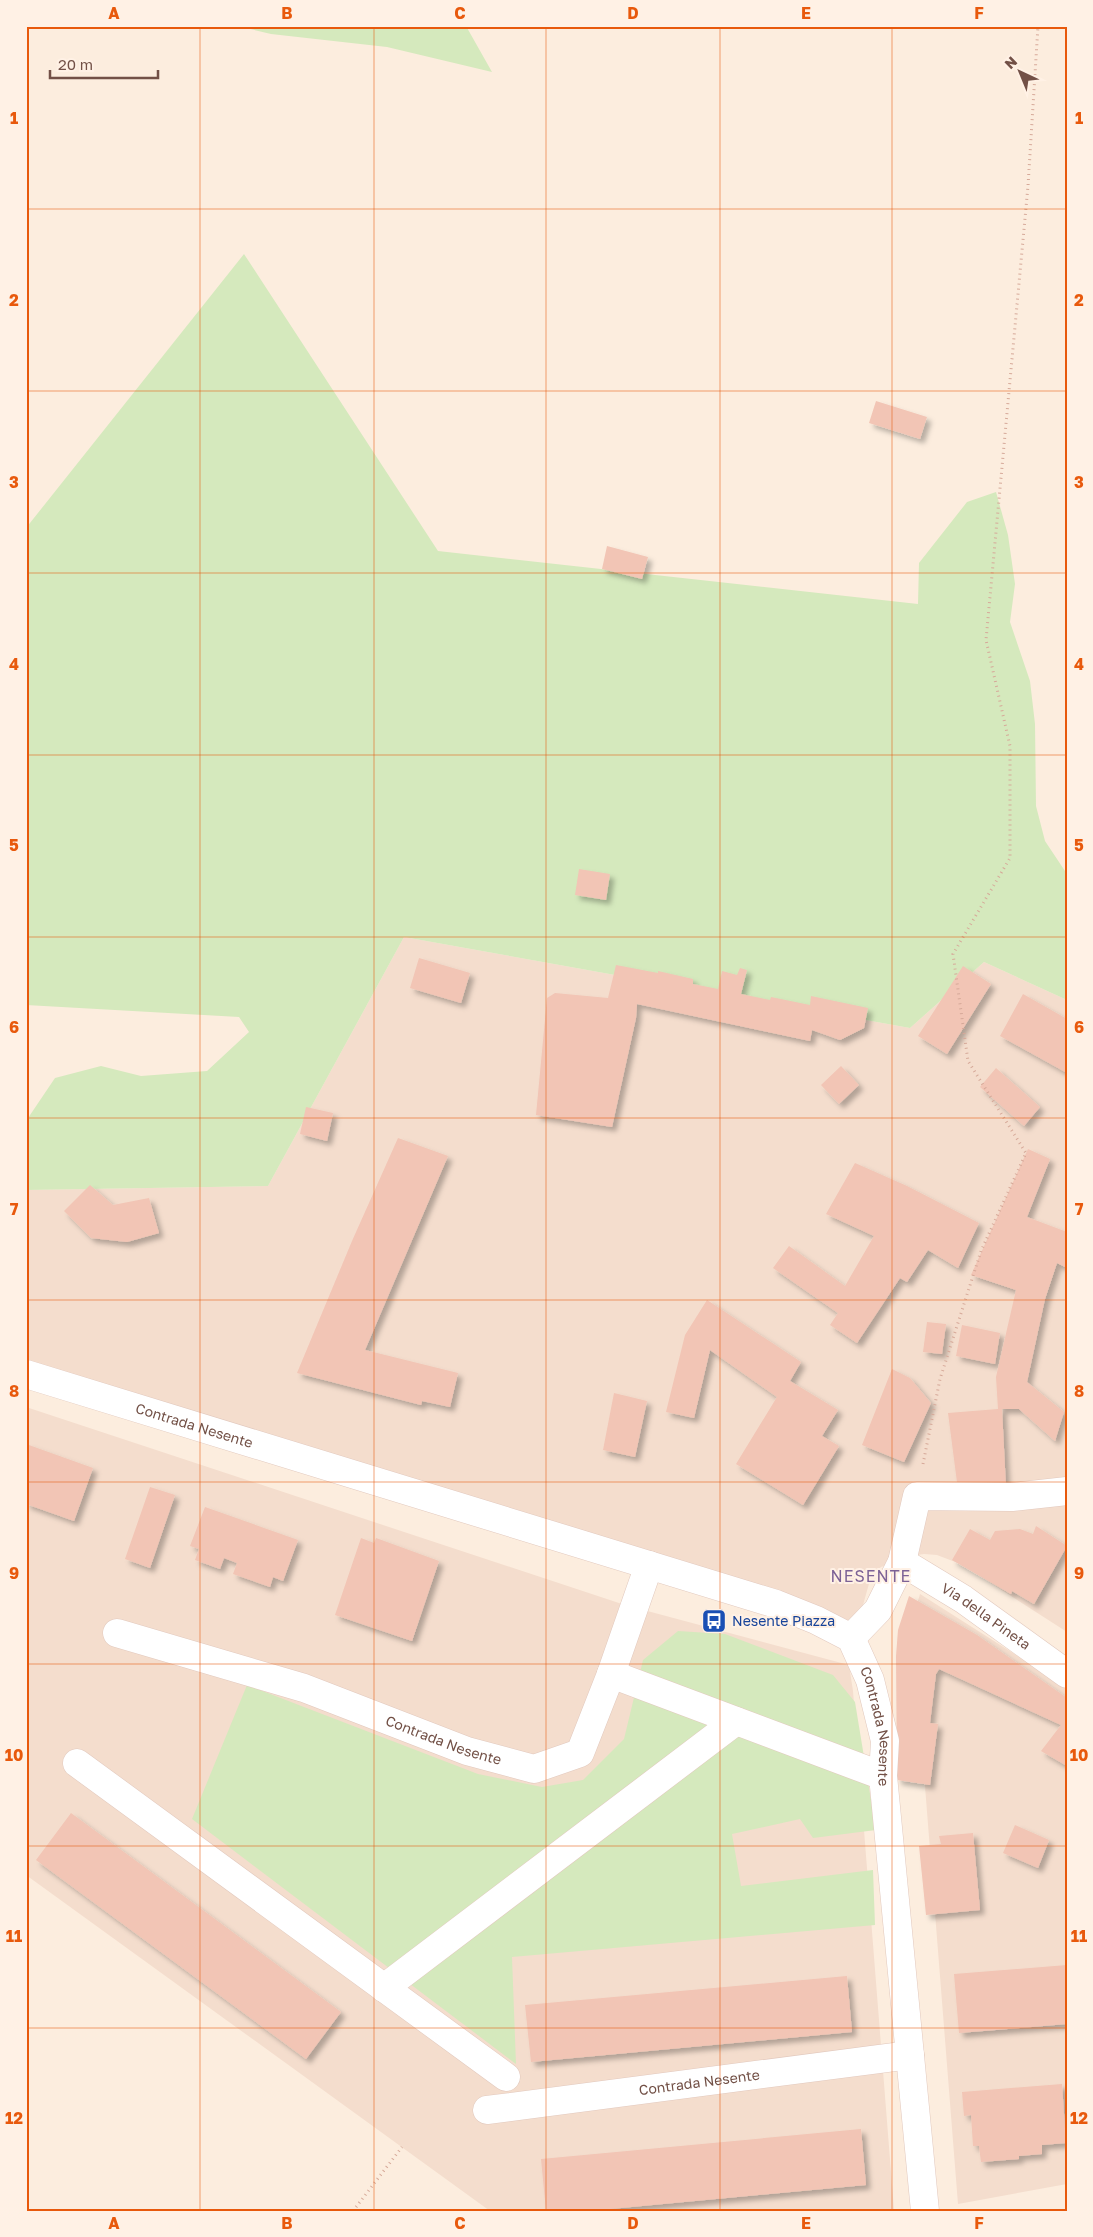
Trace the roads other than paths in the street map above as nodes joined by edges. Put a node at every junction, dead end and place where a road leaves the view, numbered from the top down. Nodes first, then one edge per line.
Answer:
1 (26, 1374) edge
2 (1067, 1491) edge
3 (902, 1562) junction
4 (649, 1565) junction
5 (117, 1633) dead end
6 (851, 1638) junction
7 (611, 1674) junction
8 (1067, 1674) edge
9 (736, 1721) junction
10 (77, 1763) dead end
11 (883, 1776) junction
12 (384, 1988) junction
13 (910, 2056) junction
14 (506, 2077) dead end
15 (487, 2110) dead end
16 (925, 2211) edge

1 - 4 street, Contrada Nesente
2 - 3 street
3 - 6 street
3 - 8 street, Via della Pineta
4 - 6 street, Contrada Nesente
4 - 7 street, Contrada Nesente
5 - 7 street, Contrada Nesente
6 - 11 street, Contrada Nesente
7 - 9 street
9 - 11 street
9 - 12 street
10 - 12 street
11 - 13 street, Contrada Nesente
12 - 14 street
13 - 15 street, Contrada Nesente
13 - 16 street, Contrada Nesente

